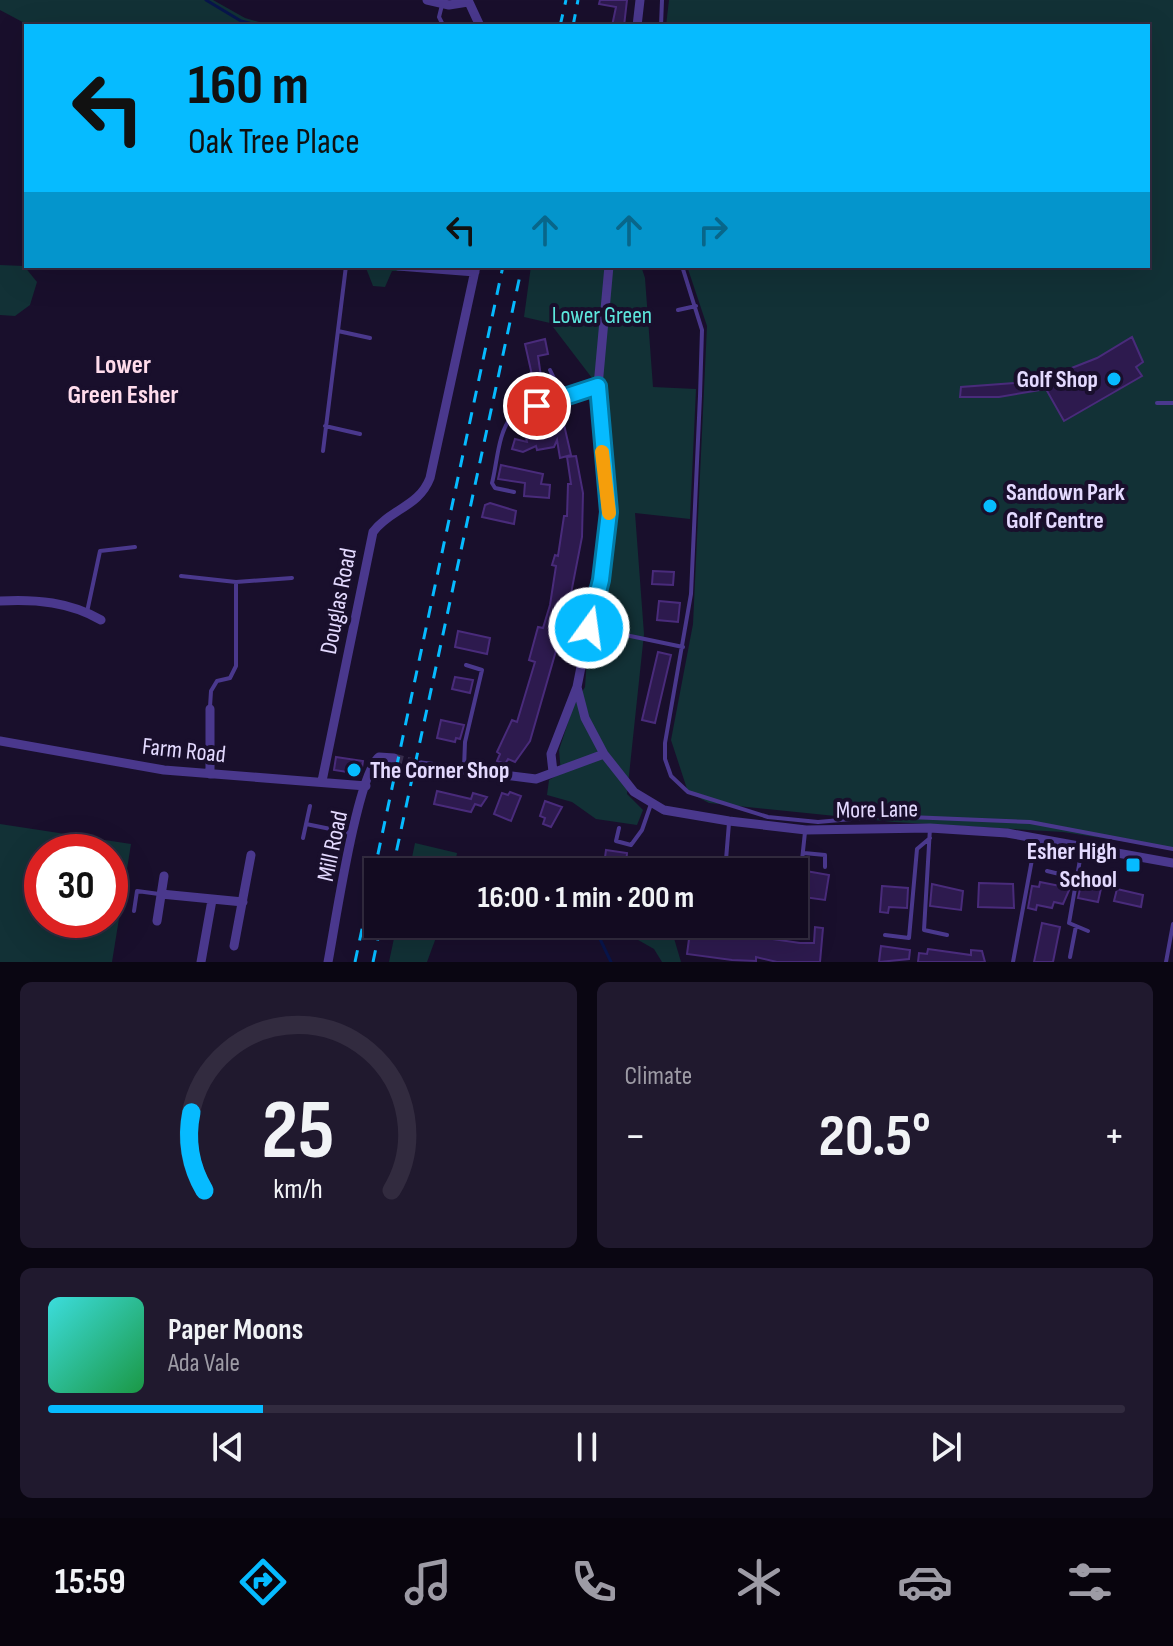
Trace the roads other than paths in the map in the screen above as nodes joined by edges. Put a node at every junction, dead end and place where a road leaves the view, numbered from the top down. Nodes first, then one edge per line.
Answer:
1 (427, 0) edge
2 (640, 0) edge
3 (662, 0) edge
4 (468, 1) edge
5 (442, 5) junction
6 (442, 24) edge
7 (479, 24) edge
8 (637, 24) edge
9 (661, 24) edge
10 (346, 268) edge
11 (449, 268) edge
12 (609, 268) edge
13 (683, 268) edge
14 (475, 269) edge
15 (696, 306) junction
16 (678, 310) dead end
17 (338, 331) junction
18 (370, 338) dead end
19 (550, 370) dead end
20 (598, 386) junction
21 (562, 395) junction
22 (1157, 403) dead end
23 (1173, 403) edge
24 (325, 426) junction
25 (360, 434) dead end
26 (323, 451) dead end
27 (514, 492) dead end
28 (135, 547) dead end
29 (181, 576) dead end
30 (292, 578) dead end
31 (236, 582) junction
32 (0, 601) edge
33 (87, 612) junction
34 (101, 620) dead end
35 (589, 628) junction
36 (683, 647) junction
37 (466, 665) dead end
38 (577, 687) junction
39 (210, 709) joint
40 (0, 741) edge
41 (604, 754) junction
42 (394, 758) dead end
43 (421, 765) tunnel mouth
44 (463, 770) junction
45 (553, 772) junction
46 (210, 774) junction
47 (322, 781) junction
48 (366, 786) junction
49 (651, 804) junction
50 (310, 806) dead end
51 (729, 821) junction
52 (306, 824) junction
53 (619, 828) dead end
54 (806, 830) junction
55 (354, 833) junction
56 (930, 833) junction
57 (1036, 837) junction
58 (303, 838) dead end
59 (1083, 846) junction
60 (1173, 849) edge
61 (803, 853) junction
62 (251, 855) dead end
63 (726, 858) edge
64 (802, 858) edge
65 (1173, 863) edge
66 (825, 867) dead end
67 (1047, 871) dead end
68 (164, 876) dead end
69 (1076, 878) junction
70 (161, 894) junction
71 (212, 900) junction
72 (243, 902) junction
73 (134, 911) dead end
74 (157, 921) dead end
75 (1173, 924) edge
76 (1076, 926) junction
77 (1088, 931) dead end
78 (885, 935) dead end
79 (947, 935) dead end
80 (1171, 943) edge
81 (234, 946) dead end
82 (1070, 957) dead end
83 (201, 962) edge
84 (328, 962) edge
85 (1013, 962) edge
86 (1166, 962) edge

1 - 5 street
2 - 8 street
3 - 9 lane
4 - 5 street
4 - 7 street
5 - 6 lane
10 - 17 lane
11 - 14 street
12 - 20 street, More Lane
13 - 15 lane
14 - 47 street, Douglas Road
15 - 16 lane
15 - 36 lane
17 - 18 lane
17 - 24 lane
19 - 21 lane
20 - 21 lane
20 - 35 street, More Lane
21 - 27 lane
22 - 23 lane
24 - 25 lane
24 - 26 lane
28 - 33 lane
29 - 31 lane
30 - 31 lane
31 - 39 lane
32 - 33 street
33 - 34 street
35 - 36 lane
35 - 38 street, More Lane
36 - 60 lane
37 - 44 lane
38 - 41 street, More Lane
38 - 45 street
39 - 46 street
40 - 46 street, Farm Road
41 - 45 street
41 - 49 street, More Lane
42 - 48 street, Mill Road
43 - 44 street
44 - 45 street
46 - 47 street, Farm Road
47 - 48 street, Farm Road
48 - 55 street, Mill Road
49 - 51 street, More Lane
49 - 53 lane
50 - 52 lane
51 - 54 street, More Lane
51 - 63 lane
52 - 55 lane
52 - 58 lane
54 - 56 street, More Lane
54 - 61 lane
55 - 84 street, Mill Road
56 - 57 street, More Lane
56 - 78 lane
56 - 79 lane
57 - 59 street, More Lane
57 - 85 lane
59 - 65 street, More Lane
59 - 69 lane
61 - 64 lane
61 - 66 lane
62 - 72 street
67 - 69 lane
68 - 70 street
69 - 76 lane
70 - 71 street
70 - 73 lane
70 - 74 street
71 - 72 street
71 - 83 street
72 - 81 street
75 - 80 lane
76 - 77 lane
76 - 82 lane
80 - 86 lane

